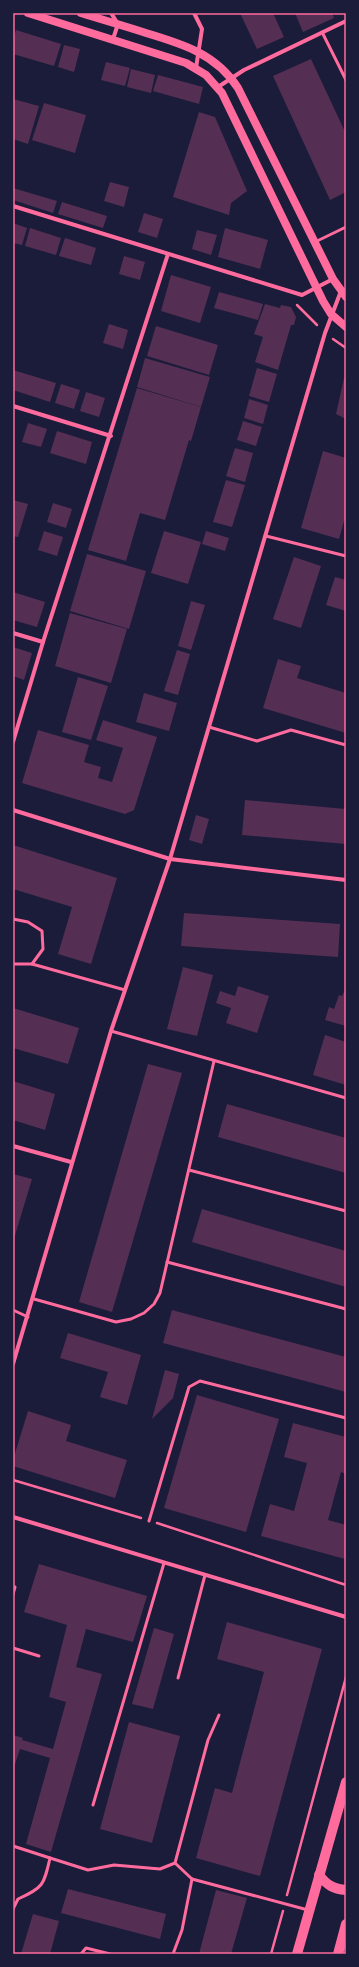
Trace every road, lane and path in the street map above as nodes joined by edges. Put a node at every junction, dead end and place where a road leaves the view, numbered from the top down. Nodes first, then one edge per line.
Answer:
1 (28, 13) edge
2 (81, 13) edge
3 (111, 13) edge
4 (194, 13) edge
5 (346, 21) edge
6 (118, 24) junction
7 (322, 32) junction
8 (113, 39) junction
9 (198, 51) junction
10 (196, 68) junction
11 (231, 78) junction
12 (346, 80) edge
13 (218, 87) junction
14 (13, 206) edge
15 (346, 227) edge
16 (315, 242) junction
17 (168, 254) junction
18 (333, 279) junction
19 (281, 288) junction
20 (316, 288) junction
21 (343, 294) edge
22 (332, 314) junction
23 (346, 327) edge
24 (325, 333) junction
25 (346, 348) edge
26 (13, 406) edge
27 (111, 436) junction
28 (266, 536) junction
29 (346, 556) edge
30 (13, 633) edge
31 (43, 642) junction
32 (208, 727) junction
33 (13, 742) edge
34 (346, 744) edge
35 (13, 810) edge
36 (170, 859) junction
37 (346, 880) edge
38 (13, 919) edge
39 (13, 964) edge
40 (32, 964) junction
41 (125, 990) junction
42 (111, 1032) junction
43 (214, 1061) junction
44 (346, 1098) edge
45 (13, 1146) edge
46 (71, 1162) junction
47 (189, 1170) junction
48 (346, 1211) edge
49 (167, 1262) junction
50 (34, 1298) junction
51 (346, 1309) edge
52 (13, 1310) edge
53 (28, 1317) junction
54 (13, 1364) edge
55 (346, 1418) edge
56 (13, 1480) edge
57 (13, 1517) edge
58 (149, 1521) junction
59 (164, 1563) junction
60 (204, 1575) junction
61 (346, 1585) edge
62 (15, 1587) dead end
63 (13, 1594) edge
64 (346, 1617) edge
65 (13, 1648) edge
66 (39, 1656) dead end
67 (346, 1677) edge
68 (178, 1678) dead end
69 (219, 1715) dead end
70 (346, 1782) edge
71 (93, 1805) dead end
72 (13, 1846) edge
73 (50, 1858) junction
74 (175, 1863) junction
75 (319, 1875) junction
76 (192, 1879) junction
77 (346, 1890) edge
78 (285, 1903) junction
79 (13, 1909) edge
80 (310, 1910) junction
81 (346, 1924) edge
82 (341, 1951) edge
83 (81, 1954) edge
84 (110, 1954) edge
85 (172, 1954) edge
86 (270, 1954) edge
87 (297, 1954) edge

1 - 8 main road
2 - 6 main road
3 - 6 street
4 - 9 street
5 - 7 street
6 - 8 street
6 - 9 main road
7 - 11 street
7 - 12 lane
8 - 10 main road
9 - 10 street
9 - 11 main road
10 - 13 main road
11 - 13 street
11 - 16 main road
13 - 20 main road
14 - 17 street
15 - 16 lane
16 - 18 main road
17 - 19 street
17 - 27 street
18 - 20 street
18 - 21 main road
19 - 20 street
19 - 24 path
20 - 22 main road
21 - 22 street
22 - 23 main road
22 - 24 street
24 - 25 path
24 - 28 street
26 - 27 street
27 - 31 street
28 - 29 lane
28 - 32 street
30 - 31 street
31 - 33 street
32 - 34 lane
32 - 36 street
35 - 36 street
36 - 37 street
36 - 41 street
38 - 40 lane
39 - 40 lane
40 - 41 lane
41 - 42 street
42 - 43 lane
42 - 46 street
43 - 44 lane
43 - 47 lane
45 - 46 street
46 - 50 street
47 - 48 lane
47 - 49 lane
49 - 50 lane
49 - 51 lane
50 - 53 street
52 - 53 lane
53 - 54 street
55 - 58 lane
56 - 58 path
57 - 59 street
58 - 61 path
59 - 60 street
59 - 71 lane
60 - 64 street
60 - 68 lane
62 - 63 lane
65 - 66 lane
67 - 78 path
69 - 74 lane
70 - 75 main road
72 - 73 lane
73 - 74 lane
73 - 79 lane
74 - 76 lane
75 - 77 main road
75 - 80 main road
76 - 78 lane
76 - 85 lane
78 - 80 lane
78 - 86 path
80 - 87 main road
81 - 82 main road
83 - 84 lane

